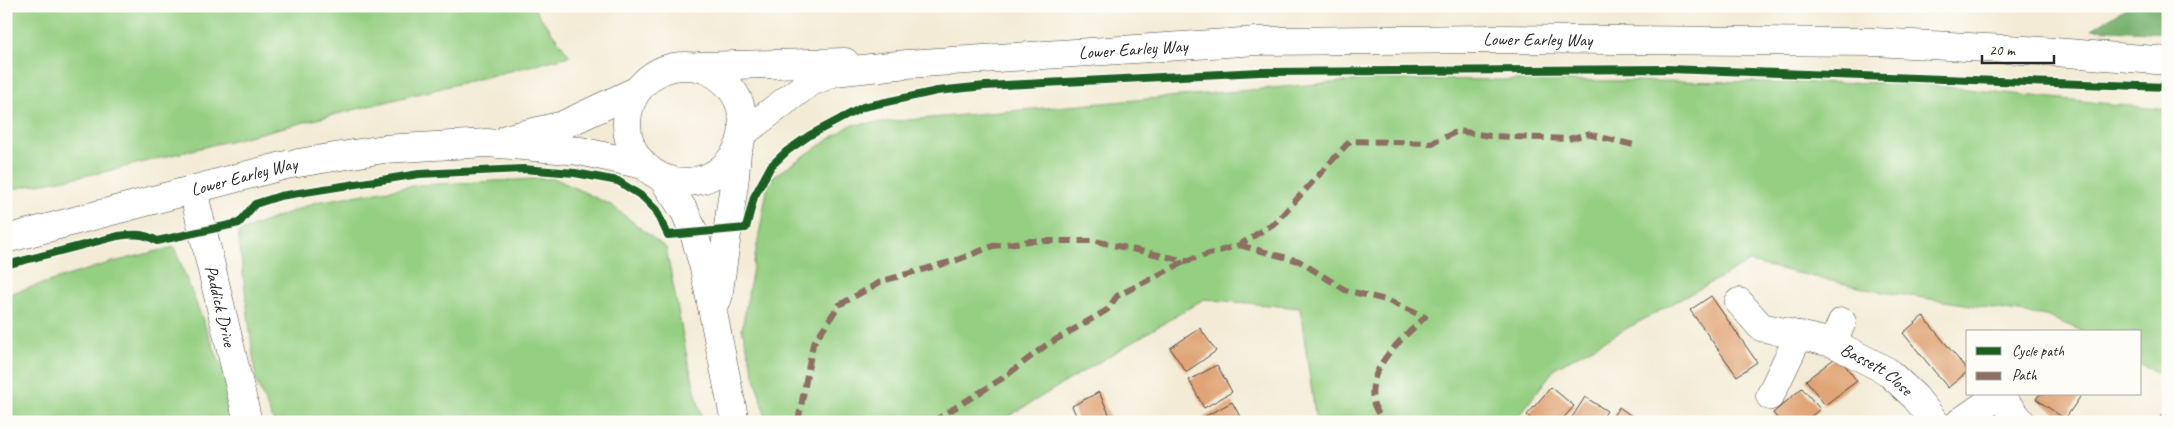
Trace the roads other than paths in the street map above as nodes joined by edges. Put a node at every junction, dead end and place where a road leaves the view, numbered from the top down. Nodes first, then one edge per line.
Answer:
1 (2168, 61) edge
2 (907, 64) junction
3 (691, 66) junction
4 (638, 90) junction
5 (740, 142) junction
6 (487, 143) junction
7 (653, 171) junction
8 (194, 190) junction
9 (6, 239) edge
10 (1739, 302) dead end
11 (714, 325) junction
12 (1798, 335) junction
13 (1770, 396) dead end
14 (1998, 396) edge
15 (2000, 396) edge
16 (2020, 420) dead end
17 (248, 422) edge
18 (735, 422) edge
19 (1935, 422) edge
20 (1960, 422) edge

1 - 2 main road, Lower Earley Way
2 - 3 main road, Lower Earley Way
2 - 5 main road, Lower Earley Way
3 - 4 main road
3 - 5 main road
4 - 6 main road, Lower Earley Way
4 - 7 main road
5 - 7 main road
5 - 11 main road
6 - 7 main road, Lower Earley Way
6 - 8 main road, Lower Earley Way
7 - 11 main road
8 - 9 main road, Lower Earley Way
8 - 17 main road, Paddick Drive
10 - 12 main road, Bassett Close
11 - 18 main road
12 - 13 main road
12 - 19 main road, Bassett Close
14 - 20 main road
15 - 16 main road

